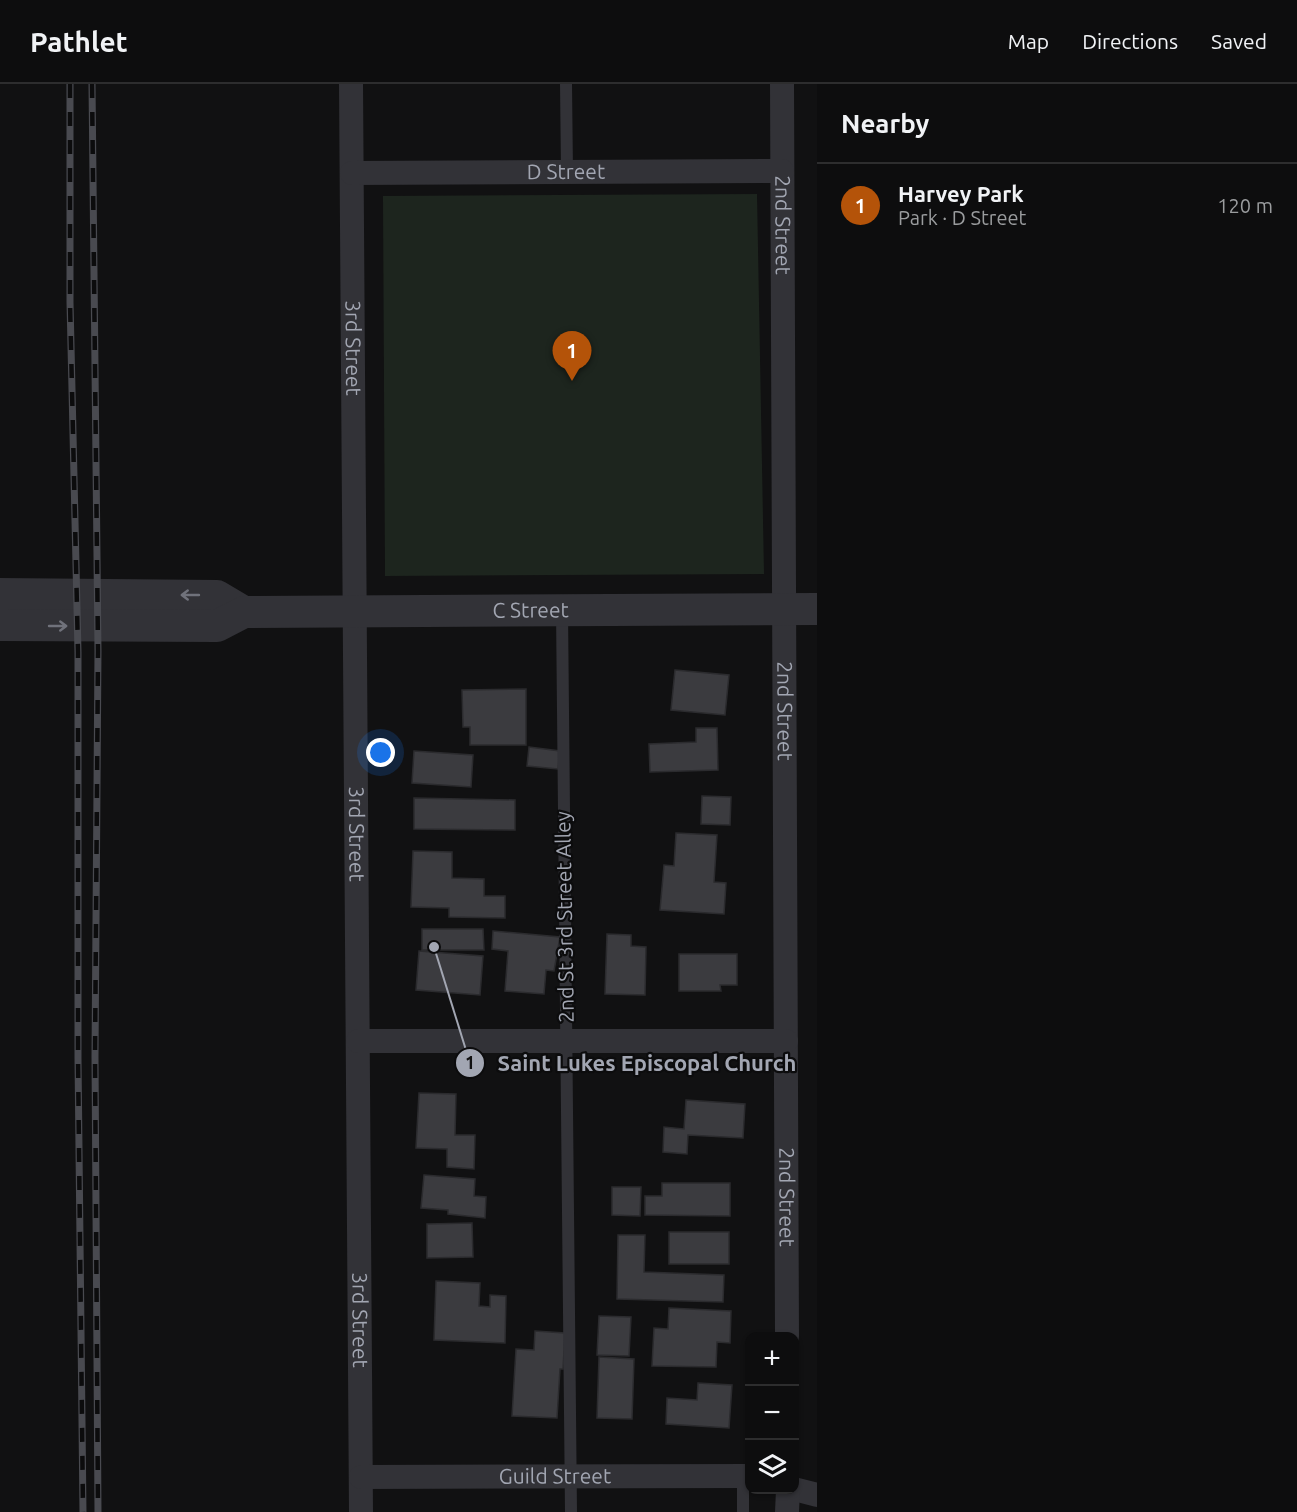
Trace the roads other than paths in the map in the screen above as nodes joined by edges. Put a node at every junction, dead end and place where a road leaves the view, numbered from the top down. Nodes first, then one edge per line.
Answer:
1 (351, 84) edge
2 (566, 84) edge
3 (782, 84) edge
4 (567, 171) junction
5 (782, 171) junction
6 (352, 173) junction
7 (0, 594) edge
8 (784, 609) junction
9 (817, 609) edge
10 (355, 610) junction
11 (562, 610) junction
12 (244, 612) junction
13 (0, 625) edge
14 (358, 1041) junction
15 (566, 1041) junction
16 (786, 1041) junction
17 (787, 1332) edge
18 (571, 1476) junction
19 (745, 1476) edge
20 (361, 1477) junction
21 (745, 1488) edge
22 (799, 1490) edge
23 (788, 1494) edge
24 (817, 1496) edge
25 (361, 1512) edge
26 (572, 1512) edge
27 (743, 1512) edge
28 (787, 1512) edge

1 - 6 street, 3rd Street
2 - 4 lane
3 - 5 street, 2nd Street
4 - 5 street, D Street
4 - 6 street, D Street
5 - 8 street, 2nd Street
6 - 10 street, 3rd Street
12 -> 7 street
8 - 9 street, C Street
8 - 11 street, C Street
8 - 16 street, 2nd Street
10 - 11 street, C Street
10 - 12 street, C Street
10 - 14 street, 3rd Street
11 - 15 lane, 2nd St 3rd Street Alley
13 -> 12 street, C Street
14 - 15 street
14 - 20 street, 3rd Street
15 - 16 street
15 - 18 lane, 2nd St 3rd Street Alley
16 - 17 street, 2nd Street
18 - 19 street, Guild Street
18 - 20 street, Guild Street
18 - 26 lane, 2nd St 3rd Street Alley
20 - 25 street, 3rd Street
21 - 27 lane
22 - 24 street
23 - 28 street

